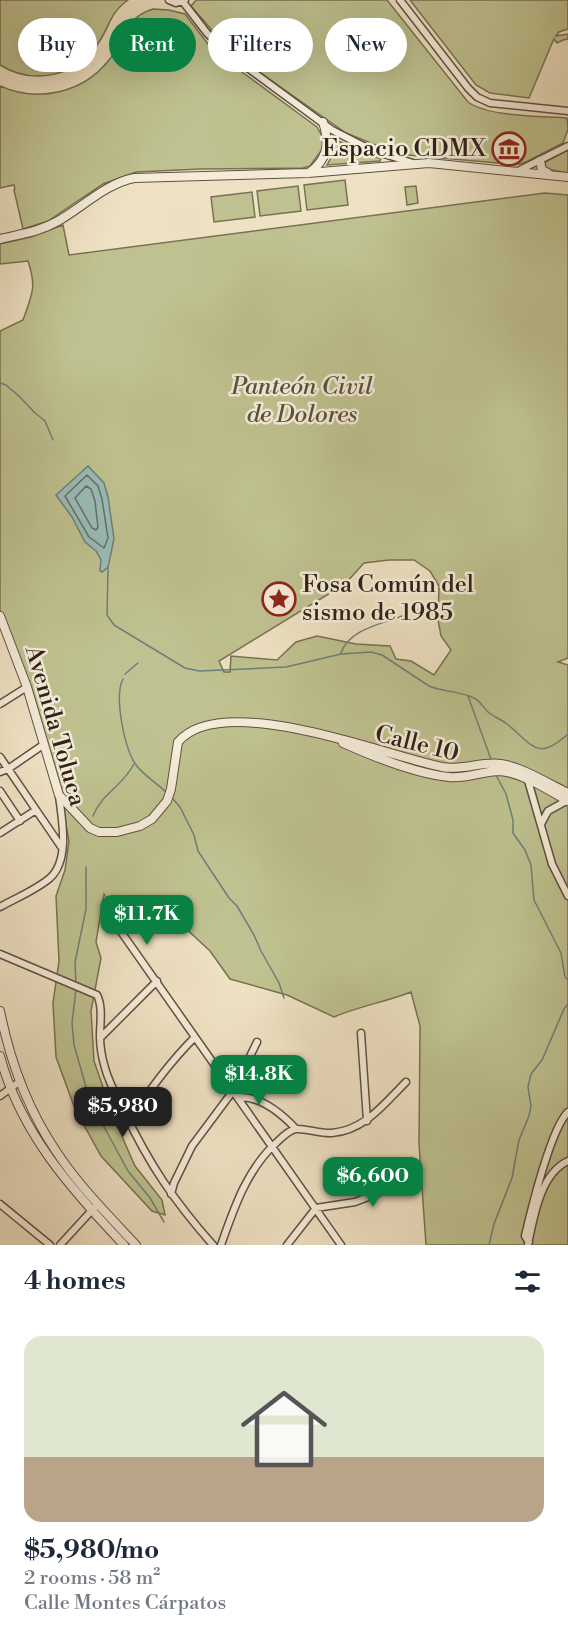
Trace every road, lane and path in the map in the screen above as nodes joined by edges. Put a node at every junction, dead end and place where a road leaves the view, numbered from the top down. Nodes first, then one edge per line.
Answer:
1 (169, 0) edge
2 (400, 0) edge
3 (184, 1) edge
4 (568, 111) edge
5 (323, 122) junction
6 (568, 147) edge
7 (540, 160) junction
8 (417, 164) junction
9 (518, 171) junction
10 (308, 173) junction
11 (549, 174) junction
12 (568, 177) edge
13 (0, 239) edge
14 (1, 622) edge
15 (27, 687) junction
16 (0, 704) edge
17 (43, 745) junction
18 (0, 757) edge
19 (8, 769) junction
20 (0, 772) edge
21 (527, 777) junction
22 (0, 791) edge
23 (59, 795) junction
24 (568, 799) edge
25 (36, 810) junction
26 (20, 821) junction
27 (541, 825) junction
28 (0, 833) edge
29 (62, 848) junction
30 (568, 896) edge
31 (0, 907) edge
32 (117, 926) dead end
33 (0, 954) edge
34 (157, 981) junction
35 (0, 1011) edge
36 (362, 1033) dead end
37 (195, 1037) junction
38 (100, 1038) junction
39 (256, 1042) dead end
40 (0, 1056) edge
41 (19, 1082) junction
42 (406, 1082) dead end
43 (11, 1088) junction
44 (233, 1091) junction
45 (0, 1096) edge
46 (238, 1097) junction
47 (568, 1113) edge
48 (367, 1121) junction
49 (129, 1122) junction
50 (296, 1129) junction
51 (272, 1146) junction
52 (568, 1161) edge
53 (411, 1175) dead end
54 (171, 1194) junction
55 (0, 1204) edge
56 (98, 1204) junction
57 (316, 1208) junction
58 (92, 1211) junction
59 (528, 1243) edge
60 (50, 1245) edge
61 (60, 1245) edge
62 (124, 1245) edge
63 (136, 1245) edge
64 (213, 1245) edge
65 (221, 1245) edge
66 (287, 1245) edge
67 (341, 1245) edge

1 - 3 street
2 - 4 street
3 - 5 street
5 - 8 street
5 - 10 street
6 - 7 street
7 - 9 street
7 - 11 street
8 - 9 street
8 - 10 street
9 - 11 street
10 - 13 street
11 - 12 street
14 - 15 street, Avenida Toluca
15 - 16 street
15 - 17 street, Avenida Toluca
17 - 19 street
17 - 23 street, Avenida Toluca
18 - 19 street
19 - 20 street
19 - 25 street
21 - 23 street, Calle 10
21 - 24 street, Calle 10
21 - 27 street
22 - 26 street
23 - 29 street, Avenida Toluca
24 - 27 street
25 - 26 street
25 - 29 street
26 - 28 street
27 - 30 street
29 - 31 street, Avenida Toluca
32 - 34 street
33 - 38 street
34 - 37 street
34 - 38 street
35 - 41 street
36 - 48 street
37 - 44 street
37 - 49 street
38 - 49 street
39 - 44 street
40 - 43 street
41 - 43 street
41 - 56 street
42 - 48 street
43 - 45 street
43 - 58 street
44 - 46 street
44 - 54 street
46 - 50 street
46 - 51 street
47 - 59 street
48 - 50 street
49 - 54 street
50 - 51 street
51 - 57 street
51 - 65 street
52 - 59 street
53 - 57 street
54 - 64 street
55 - 60 street
56 - 58 street
56 - 63 street
57 - 66 street
57 - 67 street
58 - 61 street
58 - 62 street

